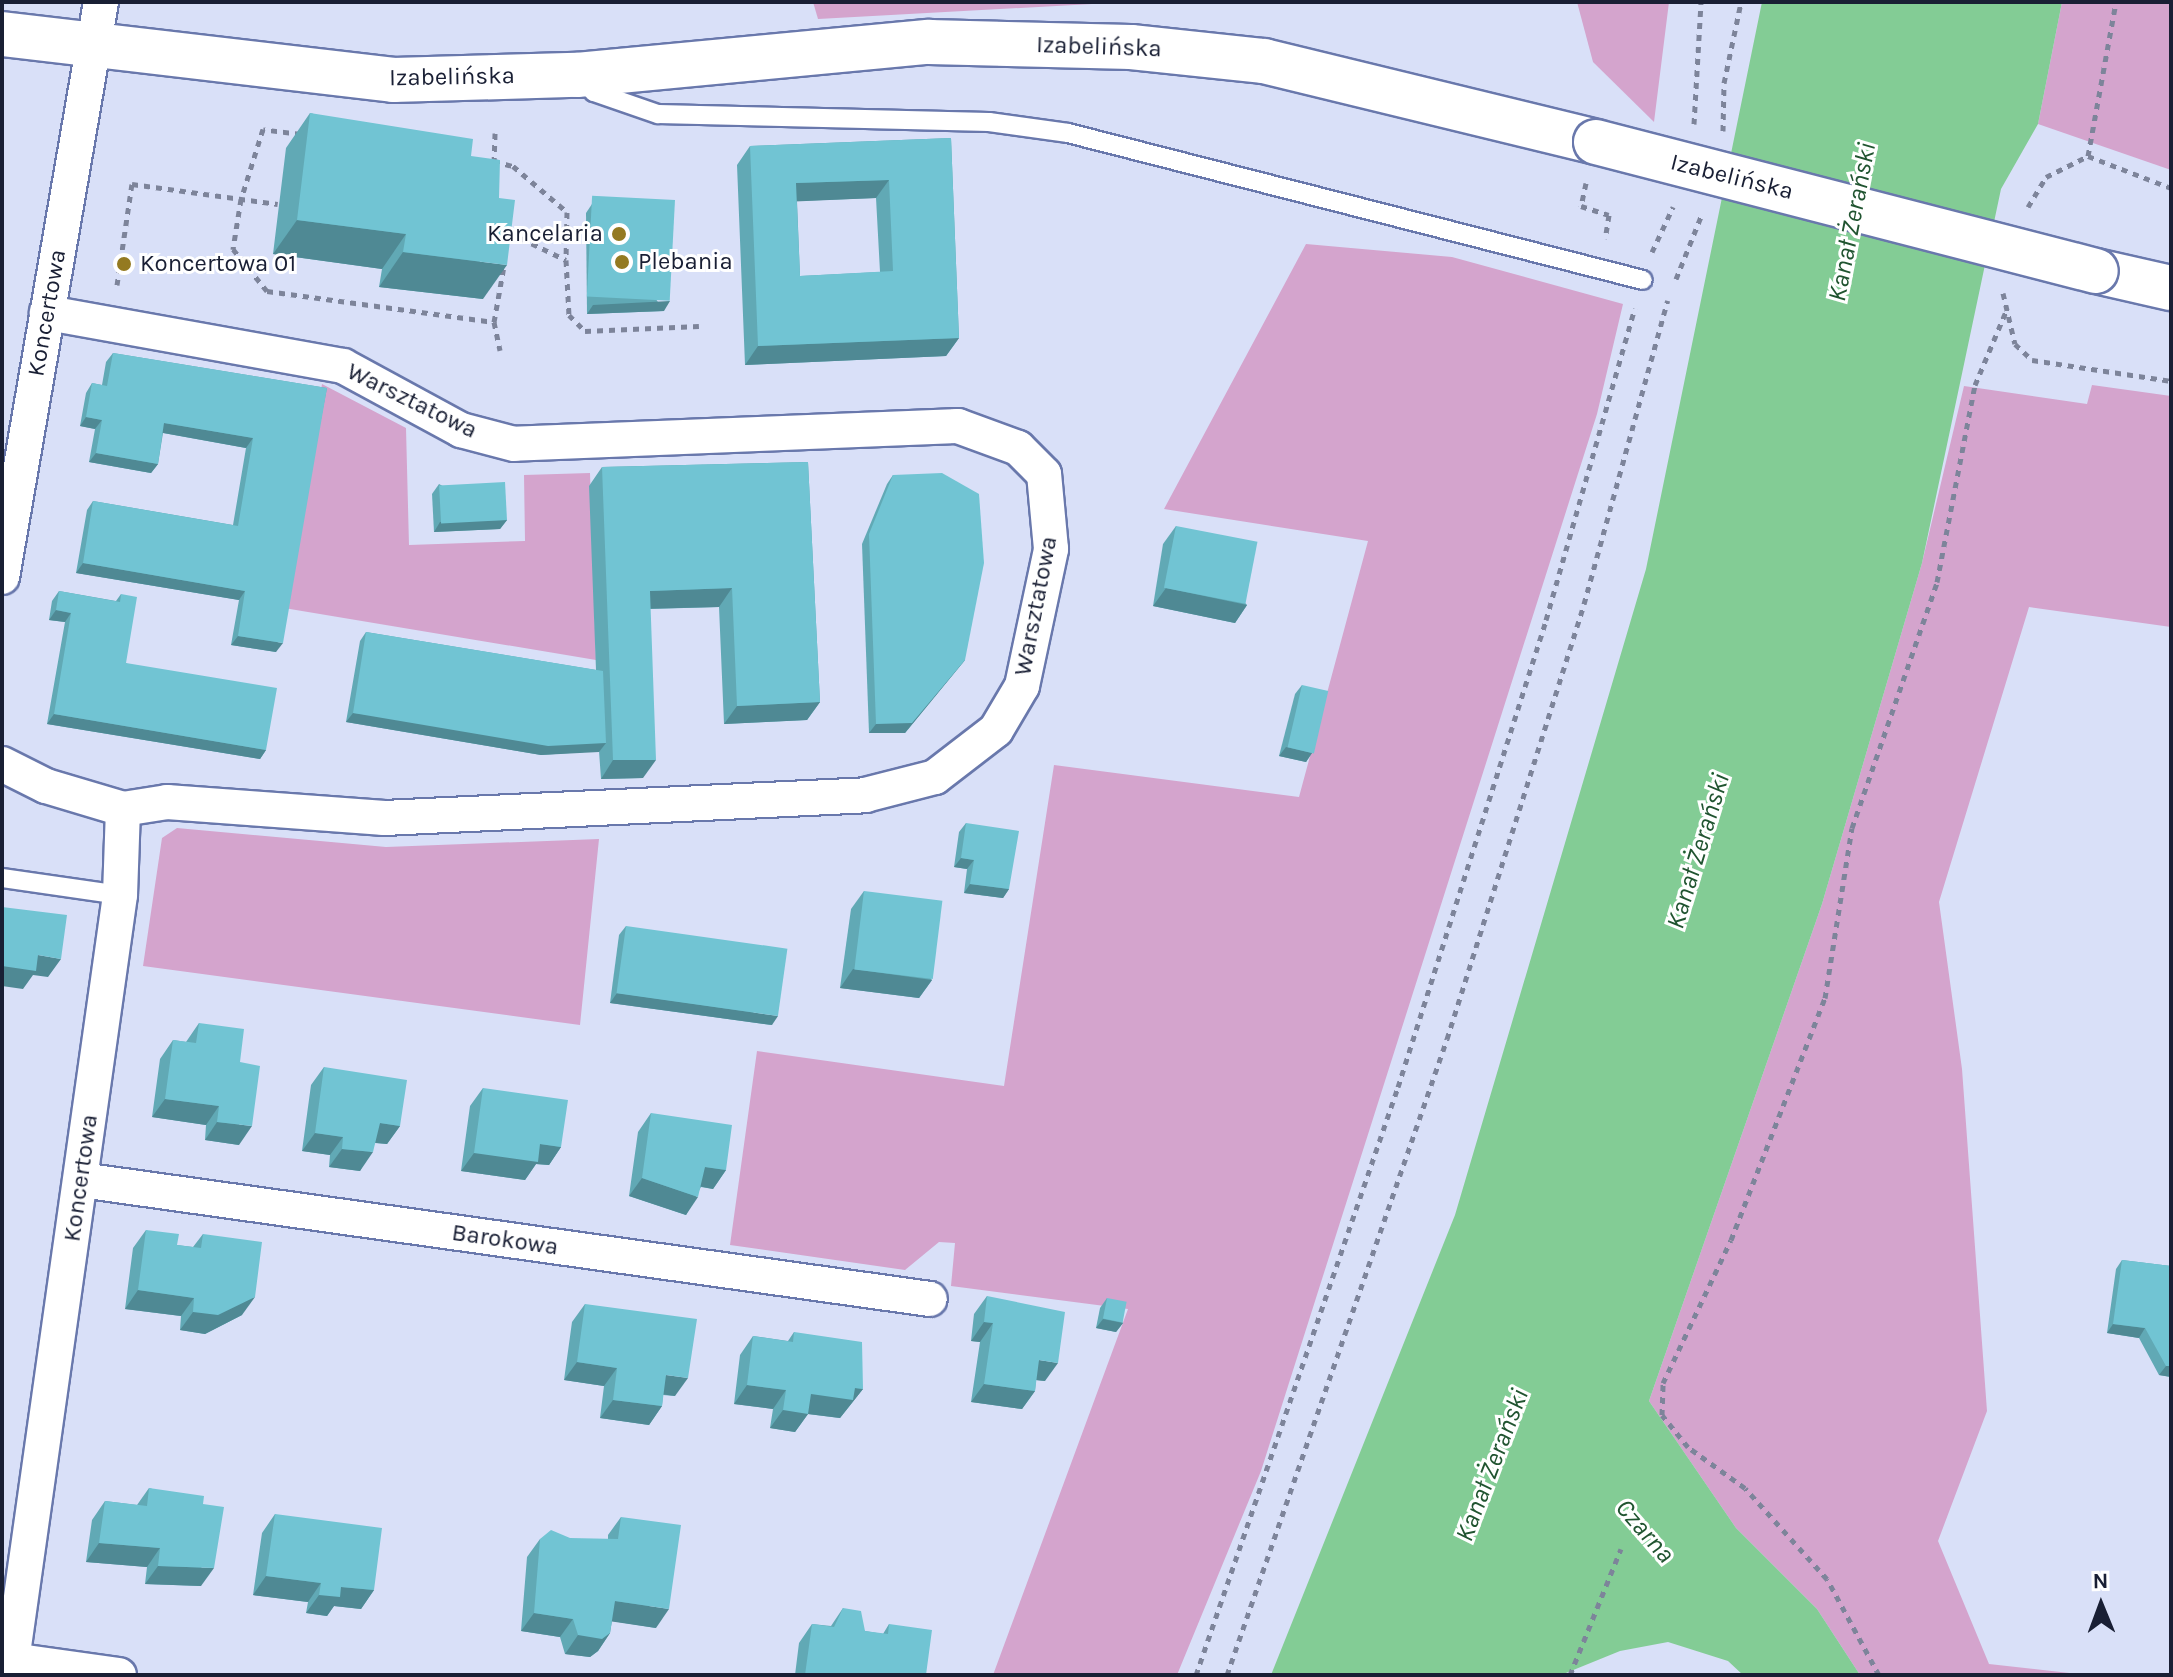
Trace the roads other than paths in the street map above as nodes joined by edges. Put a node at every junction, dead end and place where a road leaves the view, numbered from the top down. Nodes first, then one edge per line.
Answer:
1 (101, 2) edge
2 (2, 34) edge
3 (93, 48) junction
4 (577, 75) junction
5 (1643, 280) road end
6 (2171, 288) edge
7 (47, 313) junction
8 (2, 577) edge
9 (2, 764) edge
10 (123, 809) junction
11 (2, 878) edge
12 (120, 895) junction
13 (81, 1180) junction
14 (930, 1299) dead end
15 (11, 1667) edge
16 (119, 1675) edge

1 - 3 street, Koncertowa
2 - 3 street, Izabelińska
3 - 4 street, Izabelińska
3 - 7 street, Koncertowa
4 - 5 lane
4 - 6 street, Izabelińska, bridge
7 - 8 street, Koncertowa
7 - 10 street, Warsztatowa
9 - 10 street
10 - 12 street, Koncertowa
11 - 12 lane
12 - 13 street, Koncertowa
13 - 14 street, Barokowa
13 - 15 street, Koncertowa
15 - 16 street

